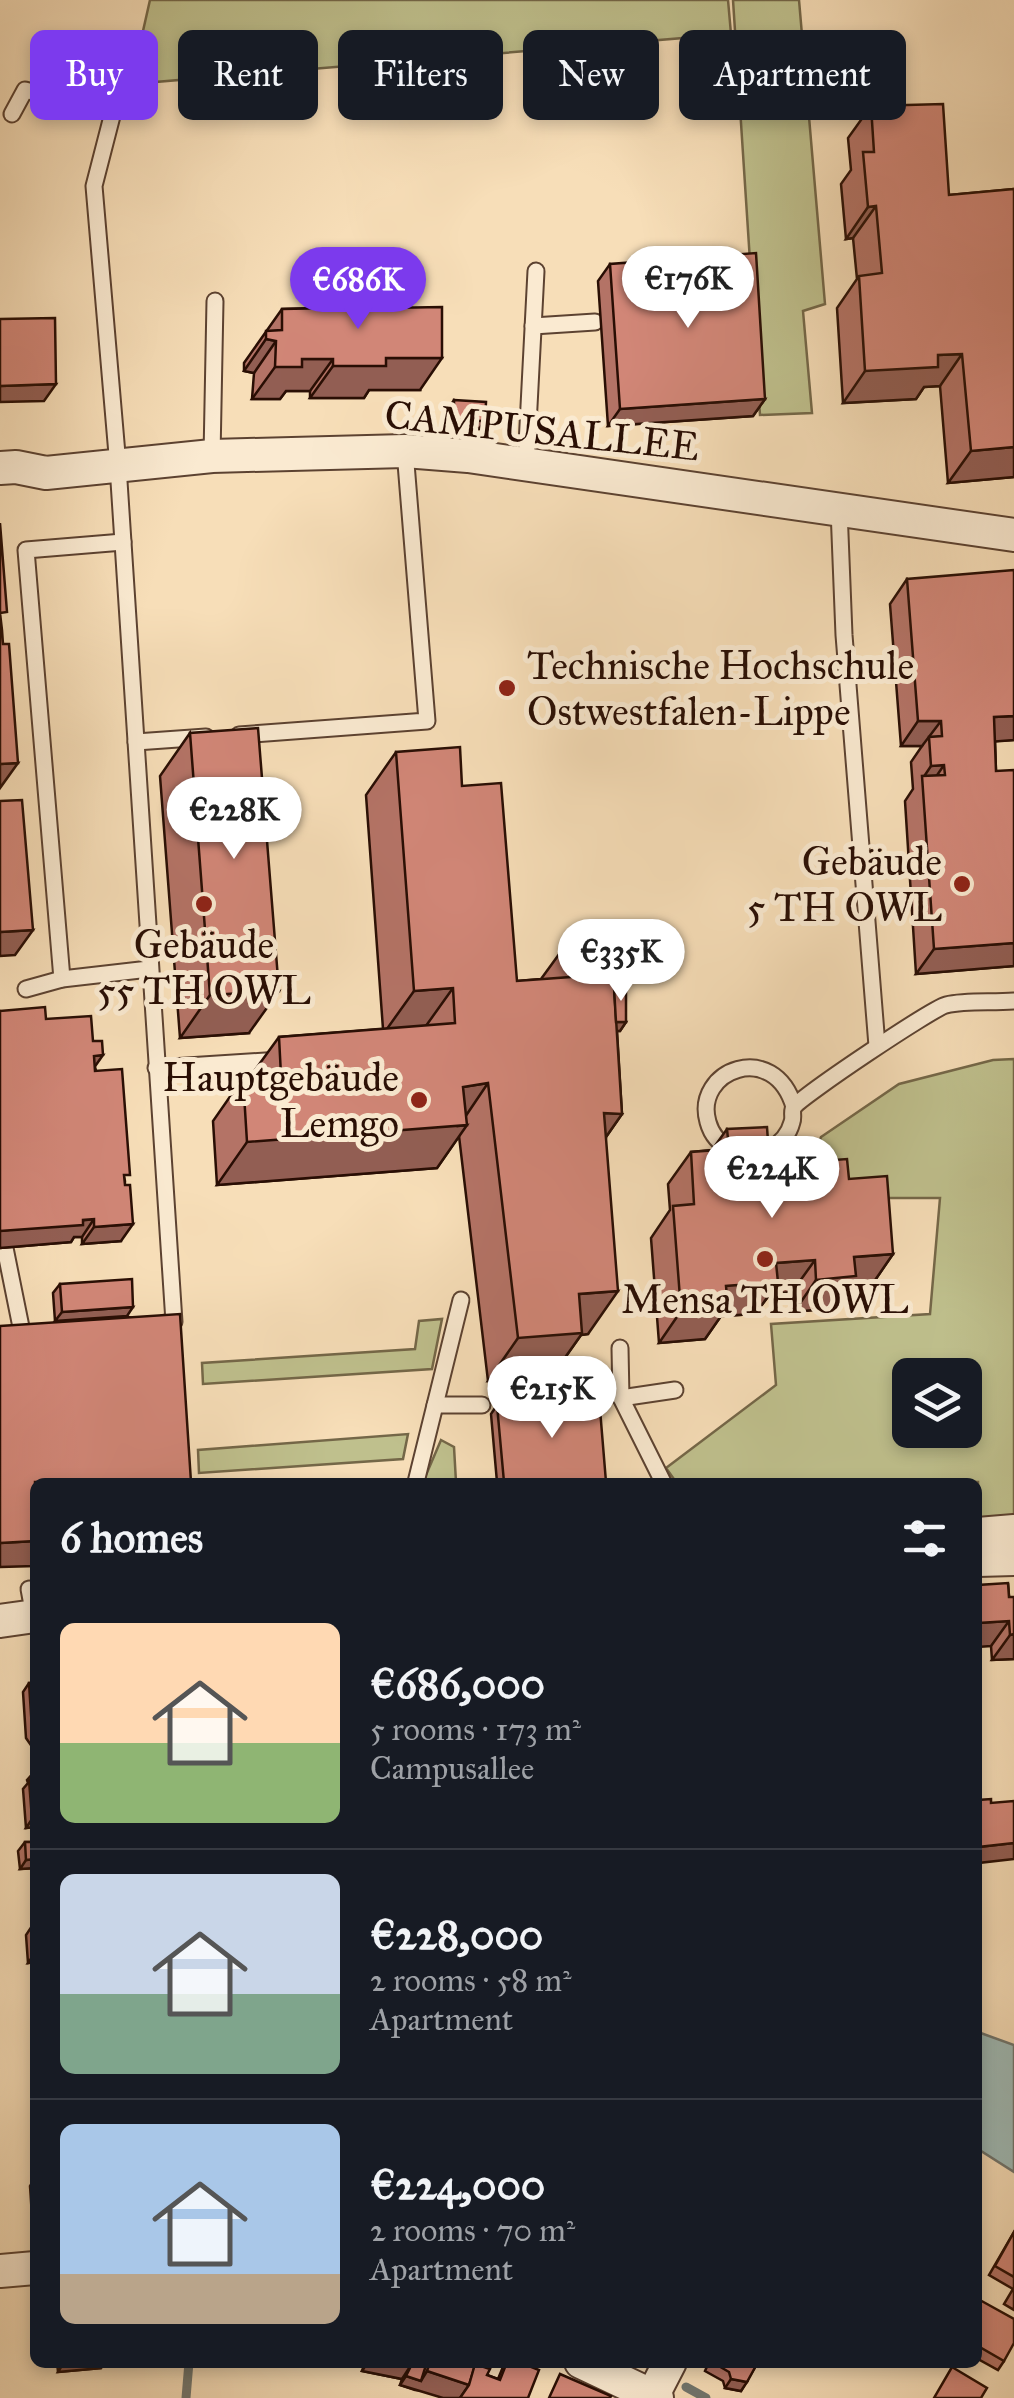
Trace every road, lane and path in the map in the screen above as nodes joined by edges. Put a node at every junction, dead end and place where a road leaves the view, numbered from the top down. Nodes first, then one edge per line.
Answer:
1 (30, 85) edge
2 (12, 114) dead end
3 (110, 120) edge
4 (536, 271) dead end
5 (216, 302) dead end
6 (596, 322) dead end
7 (534, 326) junction
8 (405, 451) junction
9 (212, 456) junction
10 (526, 464) junction
11 (118, 466) junction
12 (0, 468) edge
13 (839, 509) junction
14 (1014, 535) edge
15 (123, 542) junction
16 (136, 742) junction
17 (148, 969) junction
18 (62, 979) junction
19 (26, 989) dead end
20 (1014, 1002) edge
21 (877, 1046) junction
22 (290, 1059) edge
23 (156, 1068) junction
24 (794, 1107) junction
25 (5, 1248) edge
26 (460, 1300) dead end
27 (155, 1324) edge
28 (42, 1335) edge
29 (620, 1348) dead end
30 (675, 1390) dead end
31 (621, 1398) junction
32 (482, 1405) dead end
33 (435, 1406) junction
34 (417, 1478) edge
35 (661, 1478) edge
36 (1014, 1531) edge
37 (982, 1534) edge
38 (1014, 1559) edge
39 (982, 1560) edge
40 (30, 1608) edge
41 (0, 1621) edge
42 (30, 2268) edge
43 (0, 2271) edge
44 (594, 2368) edge
45 (667, 2368) edge
46 (655, 2397) edge

1 - 2 lane
3 - 11 lane
4 - 7 lane
5 - 9 lane
6 - 7 lane
7 - 10 lane
8 - 9 street, CAMPUSALLEE
8 - 10 street, CAMPUSALLEE
8 - 16 lane
9 - 11 street, CAMPUSALLEE
10 - 13 street, CAMPUSALLEE
11 - 12 street, CAMPUSALLEE
11 - 15 lane
13 - 14 street, CAMPUSALLEE
13 - 21 lane
15 - 16 lane
15 - 18 lane
16 - 17 lane
17 - 18 lane
17 - 23 lane
18 - 19 lane
20 - 21 lane
21 - 24 lane
22 - 23 lane
23 - 27 lane
24 - 24 lane
25 - 28 lane
26 - 33 lane
29 - 31 lane
30 - 31 lane
31 - 35 lane
32 - 33 lane
33 - 34 lane
36 - 37 street
38 - 39 street
40 - 41 street
42 - 43 street
44 - 46 street
45 - 46 street

